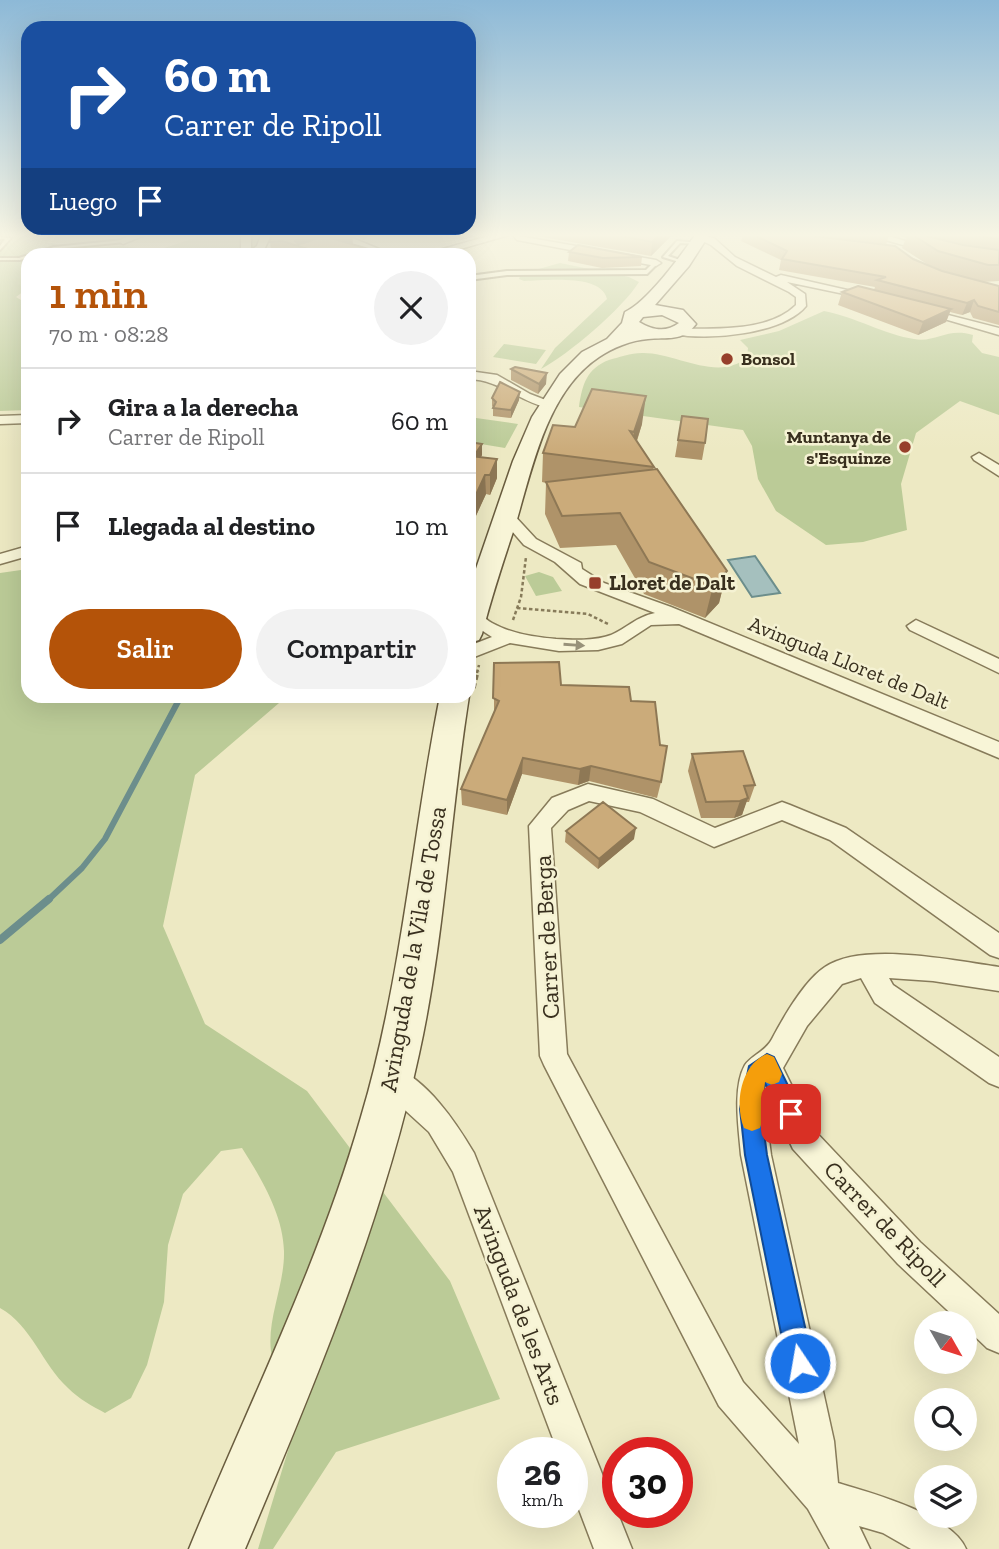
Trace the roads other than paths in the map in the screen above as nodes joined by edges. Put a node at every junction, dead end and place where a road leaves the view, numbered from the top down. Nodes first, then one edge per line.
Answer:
1 (646, 307) edge
2 (666, 307) edge
3 (800, 307) edge
4 (916, 307) edge
5 (643, 311) junction
6 (681, 322) junction
7 (629, 324) junction
8 (999, 332) edge
9 (650, 333) junction
10 (614, 342) junction
11 (476, 376) edge
12 (549, 404) junction
13 (21, 419) edge
14 (0, 420) edge
15 (979, 457) dead end
16 (999, 472) edge
17 (506, 515) junction
18 (531, 545) junction
19 (496, 546) junction
20 (21, 553) edge
21 (0, 559) edge
22 (628, 598) junction
23 (476, 609) edge
24 (682, 619) junction
25 (639, 624) junction
26 (476, 626) edge
27 (916, 626) dead end
28 (508, 632) junction
29 (476, 655) edge
30 (999, 667) edge
31 (463, 703) edge
32 (999, 750) edge
33 (999, 947) edge
34 (867, 965) junction
35 (999, 979) edge
36 (767, 1064) junction
37 (999, 1073) edge
38 (393, 1080) junction
39 (999, 1336) edge
40 (821, 1496) junction
41 (216, 1549) edge
42 (613, 1549) edge
43 (851, 1549) edge
44 (947, 1549) edge

1 - 5 main road
2 - 6 main road
3 - 6 street
4 - 8 street
5 - 6 main road
5 - 7 main road
6 - 9 main road
7 - 9 main road
7 - 10 main road
9 - 10 main road
10 - 12 main road
11 - 12 street
12 - 17 main road
13 - 14 street
15 - 16 street
17 - 18 street, Avinguda Lloret de Dalt
17 - 19 main road
18 - 19 street
18 - 22 street, Avinguda Lloret de Dalt
19 - 23 main road
20 - 21 street
22 - 24 street, Avinguda Lloret de Dalt
22 - 25 street
24 - 25 street, Avinguda Lloret de Dalt
24 - 32 street, Avinguda Lloret de Dalt
28 -> 25 street, Avinguda Lloret de Dalt
26 - 28 street, Avinguda Lloret de Dalt
27 - 30 street
28 - 29 street, Avinguda Lloret de Dalt
31 - 38 main road, Avinguda de la Vila de Tossa
33 - 40 street, Carrer de Berga
34 - 35 street
34 - 36 street
34 - 37 street
36 - 39 street, Carrer de Ripoll
36 - 40 street
38 - 41 main road, Avinguda de la Vila de Tossa
38 - 42 street, Avinguda de les Arts
40 - 43 street
40 - 44 street

